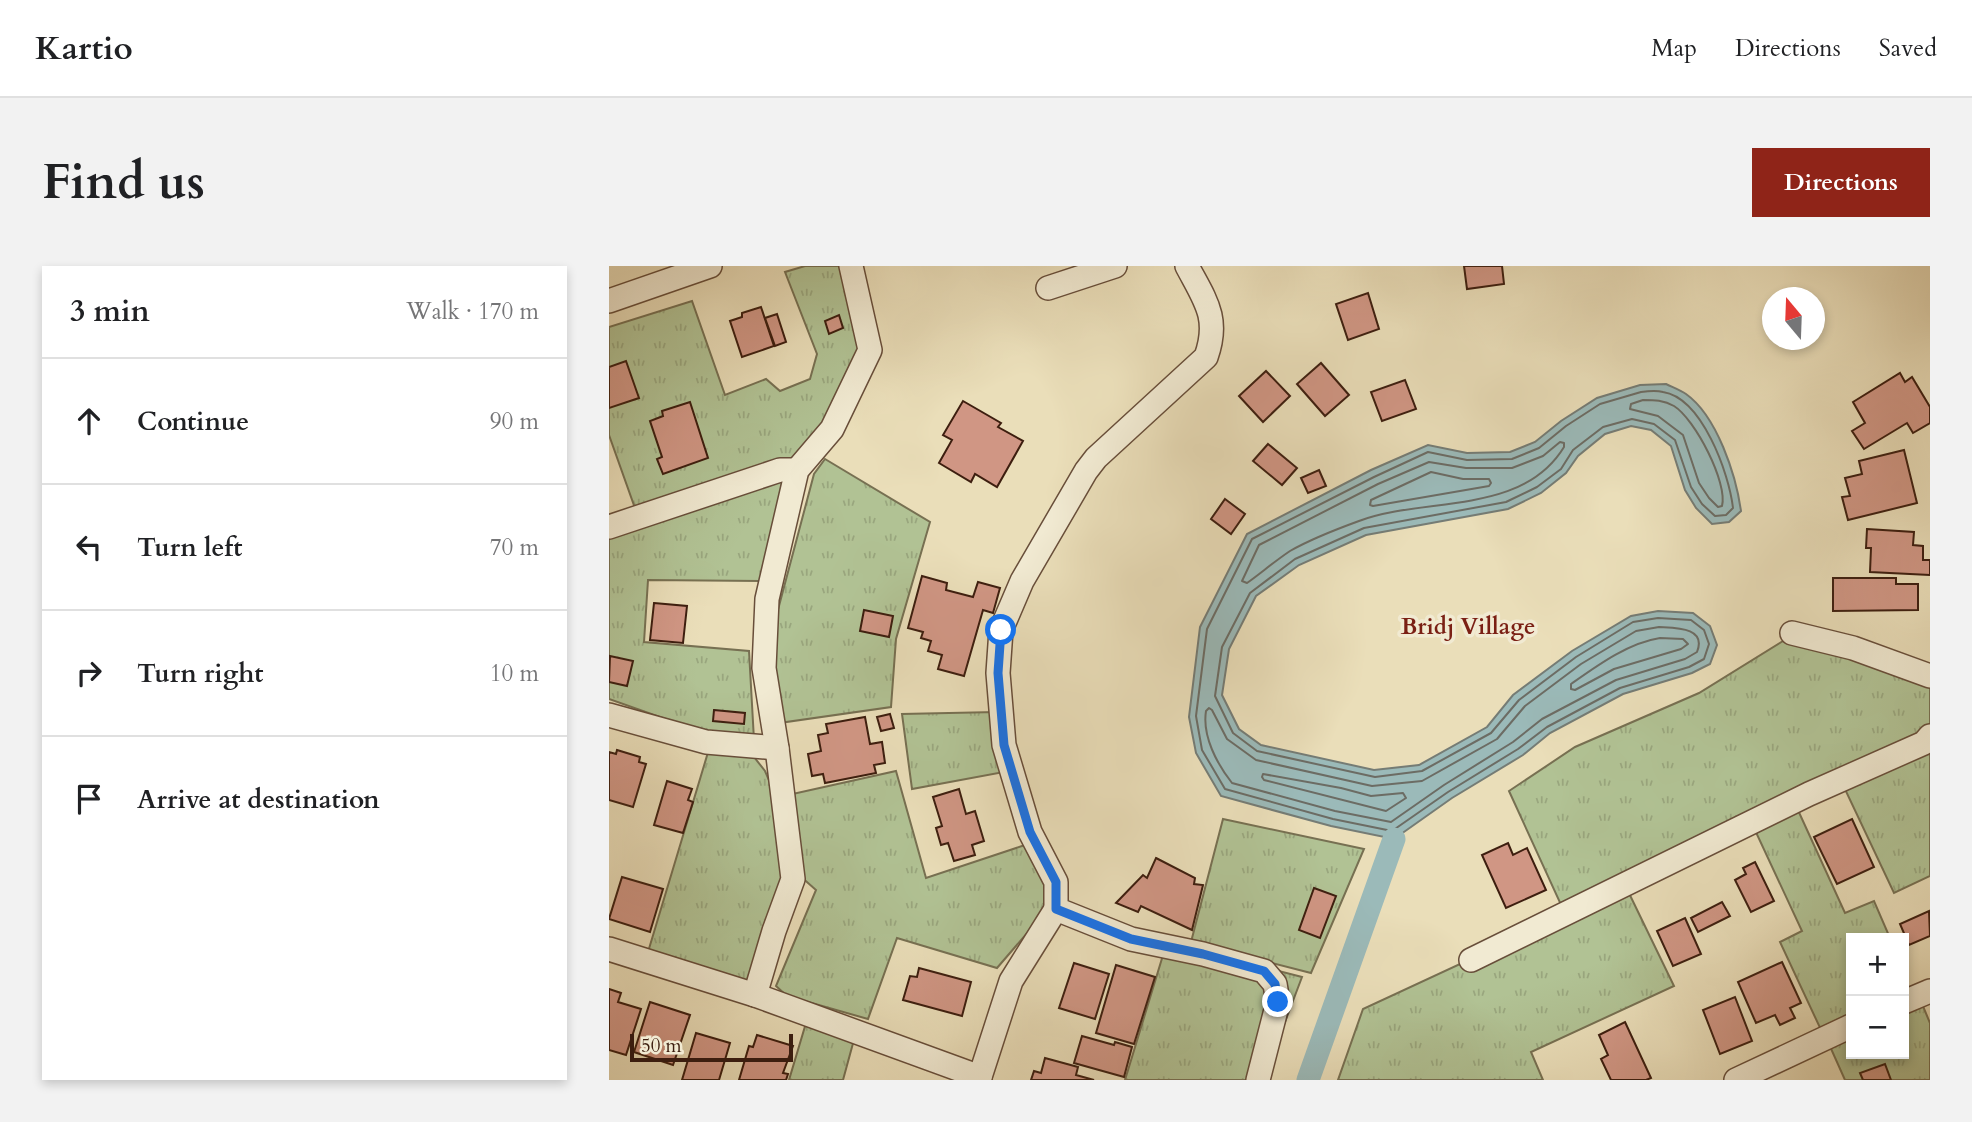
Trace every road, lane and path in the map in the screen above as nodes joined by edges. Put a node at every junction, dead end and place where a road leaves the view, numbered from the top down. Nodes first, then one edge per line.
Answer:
1 (710, 266) edge
2 (851, 266) edge
3 (1115, 266) edge
4 (1187, 266) edge
5 (1048, 288) dead end
6 (609, 302) edge
7 (797, 470) junction
8 (609, 527) edge
9 (1792, 633) dead end
10 (1930, 676) edge
11 (609, 715) edge
12 (1930, 736) edge
13 (777, 748) junction
14 (1056, 909) junction
15 (609, 949) edge
16 (1471, 961) dead end
17 (1930, 991) edge
18 (755, 995) junction
19 (1909, 1000) edge
20 (1846, 1028) edge
21 (980, 1078) edge
22 (1258, 1080) edge
23 (1736, 1080) edge

1 - 6 street
2 - 7 street
3 - 5 street
4 - 14 street
7 - 8 street
7 - 13 street
9 - 10 street
11 - 13 street
12 - 16 street
13 - 18 street
14 - 21 street
14 - 22 street
15 - 18 street
17 - 19 street
18 - 21 street
20 - 23 street

